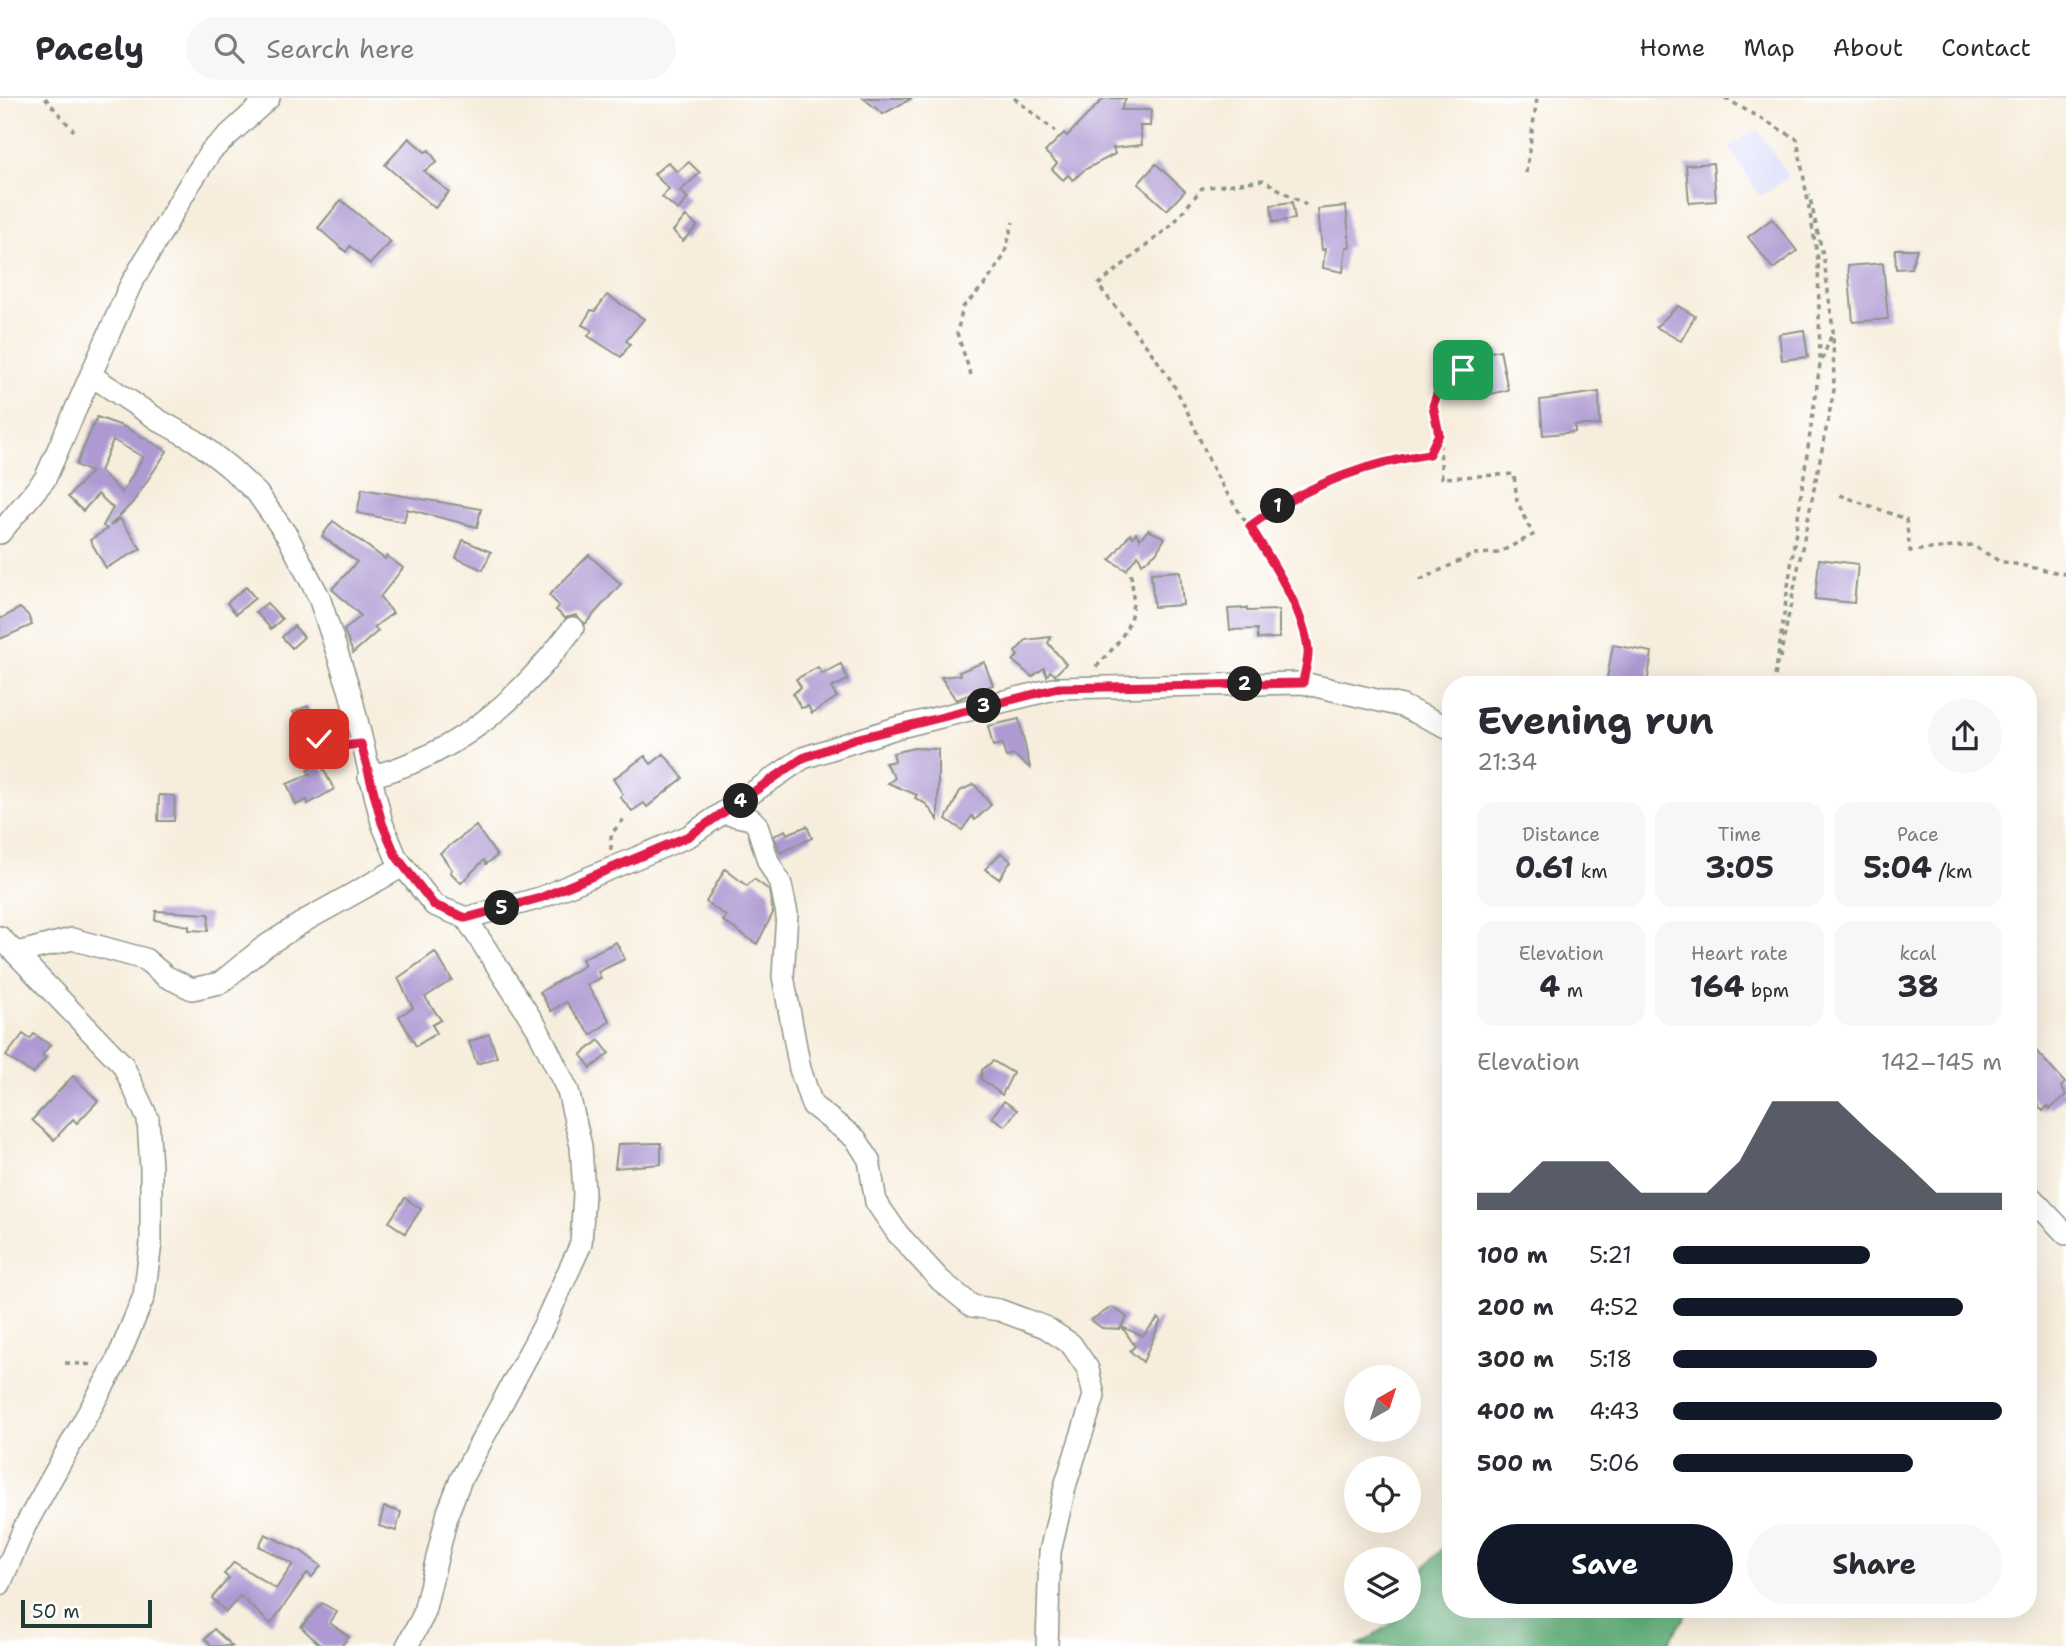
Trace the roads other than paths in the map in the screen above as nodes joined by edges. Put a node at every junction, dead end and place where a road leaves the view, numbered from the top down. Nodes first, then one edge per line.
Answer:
1 (269, 98) edge
2 (92, 376) junction
3 (0, 533) edge
4 (573, 628) dead end
5 (1442, 725) edge
6 (369, 777) junction
7 (723, 813) junction
8 (403, 866) junction
9 (466, 918) junction
10 (0, 937) edge
11 (17, 953) junction
12 (2037, 1203) edge
13 (2066, 1234) edge
14 (0, 1584) edge
15 (407, 1646) edge
16 (1047, 1646) edge

1 - 2 street
2 - 3 street
2 - 6 street
4 - 6 street
5 - 7 street
6 - 8 street
7 - 9 street
7 - 16 street
8 - 9 street
8 - 11 street
9 - 15 street
10 - 11 street
11 - 14 street
12 - 13 street

